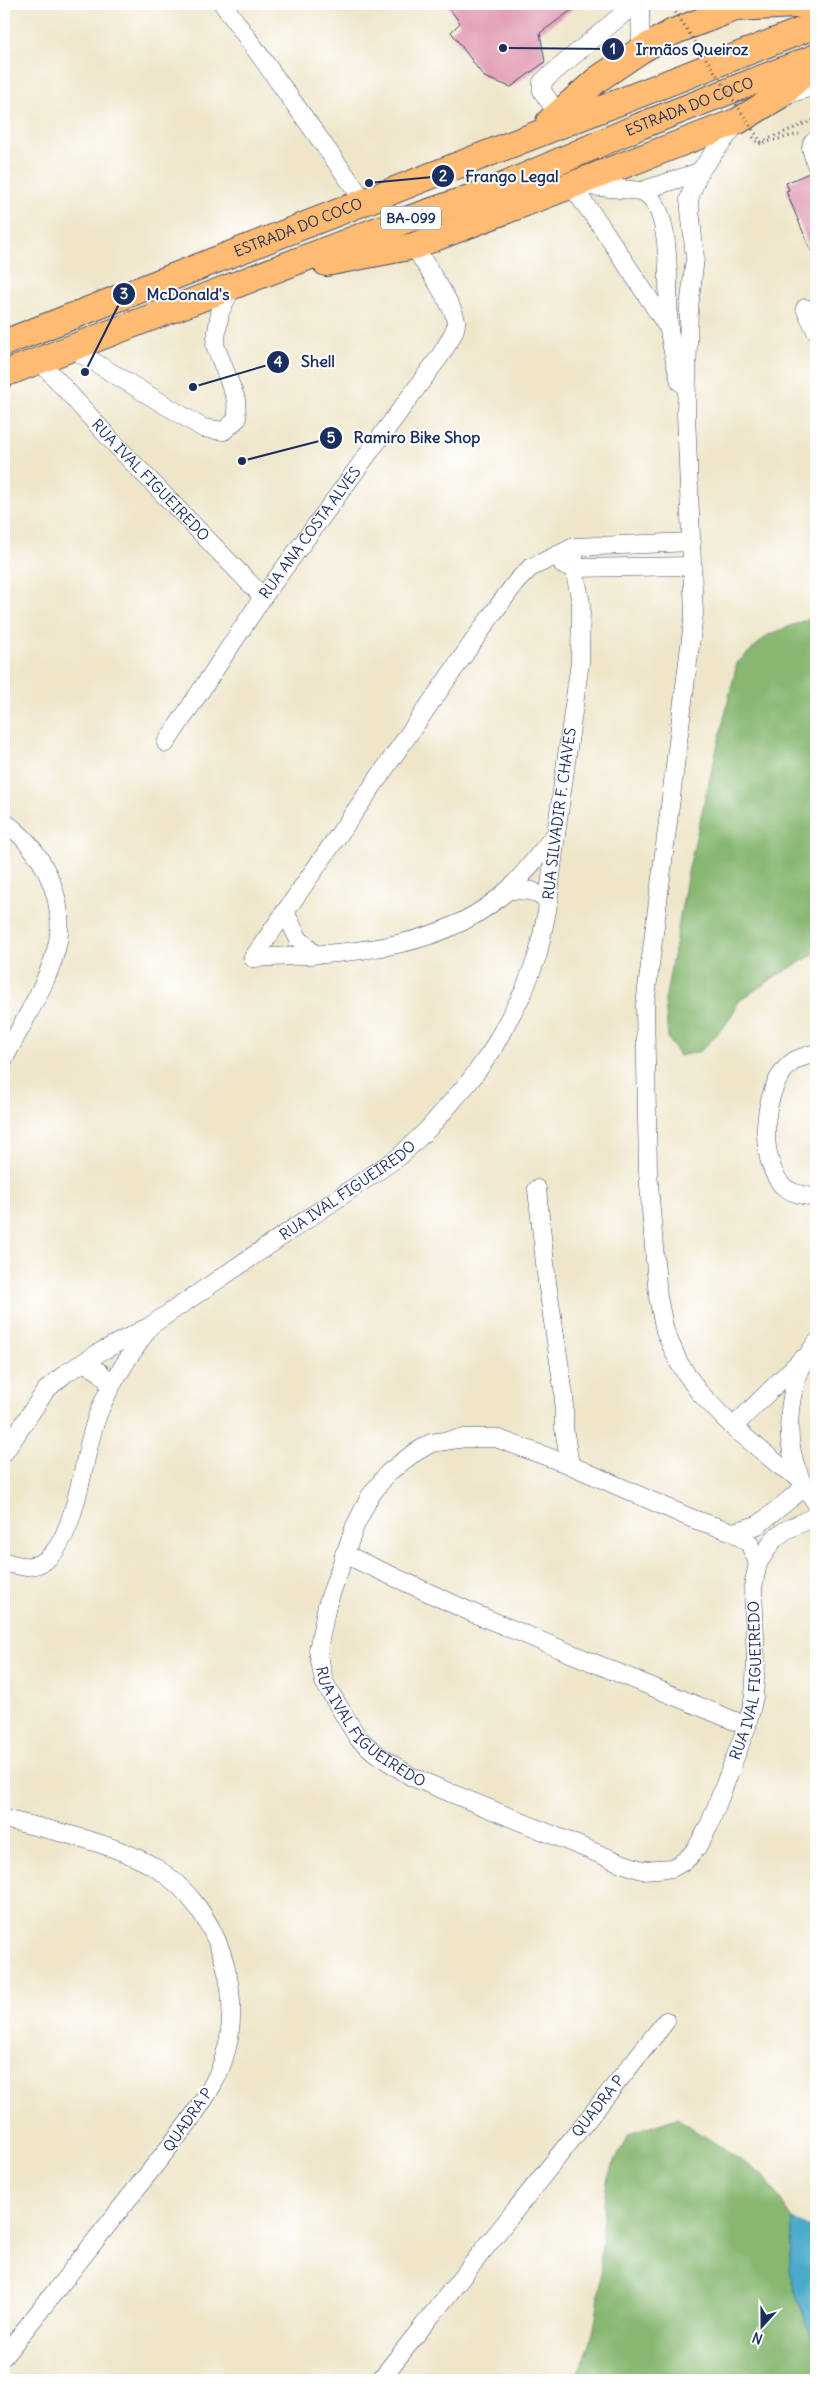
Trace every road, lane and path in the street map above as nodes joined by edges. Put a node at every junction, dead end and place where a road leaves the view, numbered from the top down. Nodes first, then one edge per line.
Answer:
1 (222, 4) edge
2 (640, 4) edge
3 (670, 4) edge
4 (815, 4) edge
5 (730, 6) edge
6 (816, 25) edge
7 (641, 50) junction
8 (816, 59) edge
9 (816, 86) edge
10 (779, 96) junction
11 (558, 114) junction
12 (816, 119) edge
13 (740, 120) junction
14 (534, 135) junction
15 (811, 136) edge
16 (816, 165) edge
17 (699, 172) junction
18 (574, 186) junction
19 (641, 191) junction
20 (364, 201) junction
21 (414, 246) junction
22 (264, 275) junction
23 (232, 287) junction
24 (805, 308) dead end
25 (669, 329) junction
26 (816, 331) edge
27 (10, 335) edge
28 (71, 348) junction
29 (39, 360) junction
30 (4, 374) edge
31 (686, 414) junction
32 (692, 542) junction
33 (596, 546) junction
34 (574, 547) junction
35 (546, 559) junction
36 (693, 566) junction
37 (574, 568) junction
38 (596, 568) junction
39 (263, 597) junction
40 (581, 602) junction
41 (166, 743) dead end
42 (4, 822) edge
43 (556, 834) junction
44 (508, 890) junction
45 (549, 902) junction
46 (285, 912) junction
47 (314, 954) junction
48 (510, 1018) joint
49 (816, 1053) edge
50 (4, 1058) edge
51 (538, 1189) dead end
52 (816, 1197) edge
53 (150, 1326) junction
54 (812, 1349) edge
55 (84, 1362) junction
56 (111, 1386) junction
57 (733, 1427) junction
58 (564, 1428) junction
59 (4, 1453) edge
60 (545, 1456) junction
61 (570, 1465) junction
62 (803, 1482) junction
63 (816, 1503) edge
64 (816, 1516) edge
65 (733, 1532) junction
66 (344, 1554) junction
67 (4, 1562) edge
68 (758, 1563) junction
69 (747, 1726) junction
70 (4, 1819) edge
71 (666, 2021) dead end
72 (4, 2356) edge
73 (380, 2380) edge

1 - 20 street
2 - 7 street
2 - 11 street
3 - 12 path, bridge
4 - 5 highway
5 - 7 highway
6 - 14 highway, ESTRADA DO COCO / BA-099
7 - 11 highway
8 - 10 highway
8 - 22 highway, ESTRADA DO COCO / BA-099
9 - 10 street
10 - 13 highway
11 - 14 highway
13 - 15 path
13 - 17 street
13 - 18 highway
14 - 20 highway, ESTRADA DO COCO / BA-099
15 - 16 street
17 - 19 street
17 - 31 street
18 - 19 street
18 - 21 highway
18 - 25 street
19 - 25 street
20 - 27 highway, ESTRADA DO COCO / BA-099
21 - 22 highway
21 - 39 street, RUA ANA COSTA ALVES
22 - 23 highway, ESTRADA DO COCO / BA-099
23 - 28 highway, ESTRADA DO COCO / BA-099
23 - 28 street
24 - 26 street
25 - 31 street
28 - 29 highway, ESTRADA DO COCO / BA-099
29 - 30 highway, ESTRADA DO COCO / BA-099
29 - 39 street, RUA IVAL FIGUEIREDO
31 - 32 street
32 - 33 street
32 - 36 street
33 - 34 street
33 - 38 street, RUA SILVADIR F. CHAVES
34 - 35 street
34 - 37 street, RUA SILVADIR F. CHAVES
35 - 37 street
35 - 46 street
36 - 38 street
36 - 57 street
37 - 38 street
37 - 40 street, RUA SILVADIR F. CHAVES
38 - 40 street, RUA SILVADIR F. CHAVES
39 - 41 street, RUA ANA COSTA ALVES
40 - 43 street, RUA SILVADIR F. CHAVES
42 - 50 street
43 - 44 street
43 - 45 street, RUA SILVADIR F. CHAVES
44 - 45 street
44 - 47 street
45 - 48 street, RUA SILVADIR F. CHAVES
46 - 47 street
46 - 47 street
48 - 53 street, RUA IVAL FIGUEIREDO
49 - 52 street
51 - 58 street
53 - 55 street, RUA IVAL FIGUEIREDO
53 - 56 street, RUA IVAL FIGUEIREDO
54 - 57 street
54 - 62 street
55 - 56 street
55 - 59 street, RUA IVAL FIGUEIREDO
56 - 67 street, RUA IVAL FIGUEIREDO
57 - 62 street
58 - 60 street
58 - 61 street
60 - 61 street, RUA IVAL FIGUEIREDO
60 - 66 street, RUA IVAL FIGUEIREDO
61 - 65 street, RUA IVAL FIGUEIREDO
62 - 63 street
62 - 65 street
64 - 68 street, RUA IVAL FIGUEIREDO
65 - 68 street
66 - 69 street
66 - 69 street, RUA IVAL FIGUEIREDO
68 - 69 street, RUA IVAL FIGUEIREDO
70 - 72 street, QUADRA P
71 - 73 street, QUADRA P

